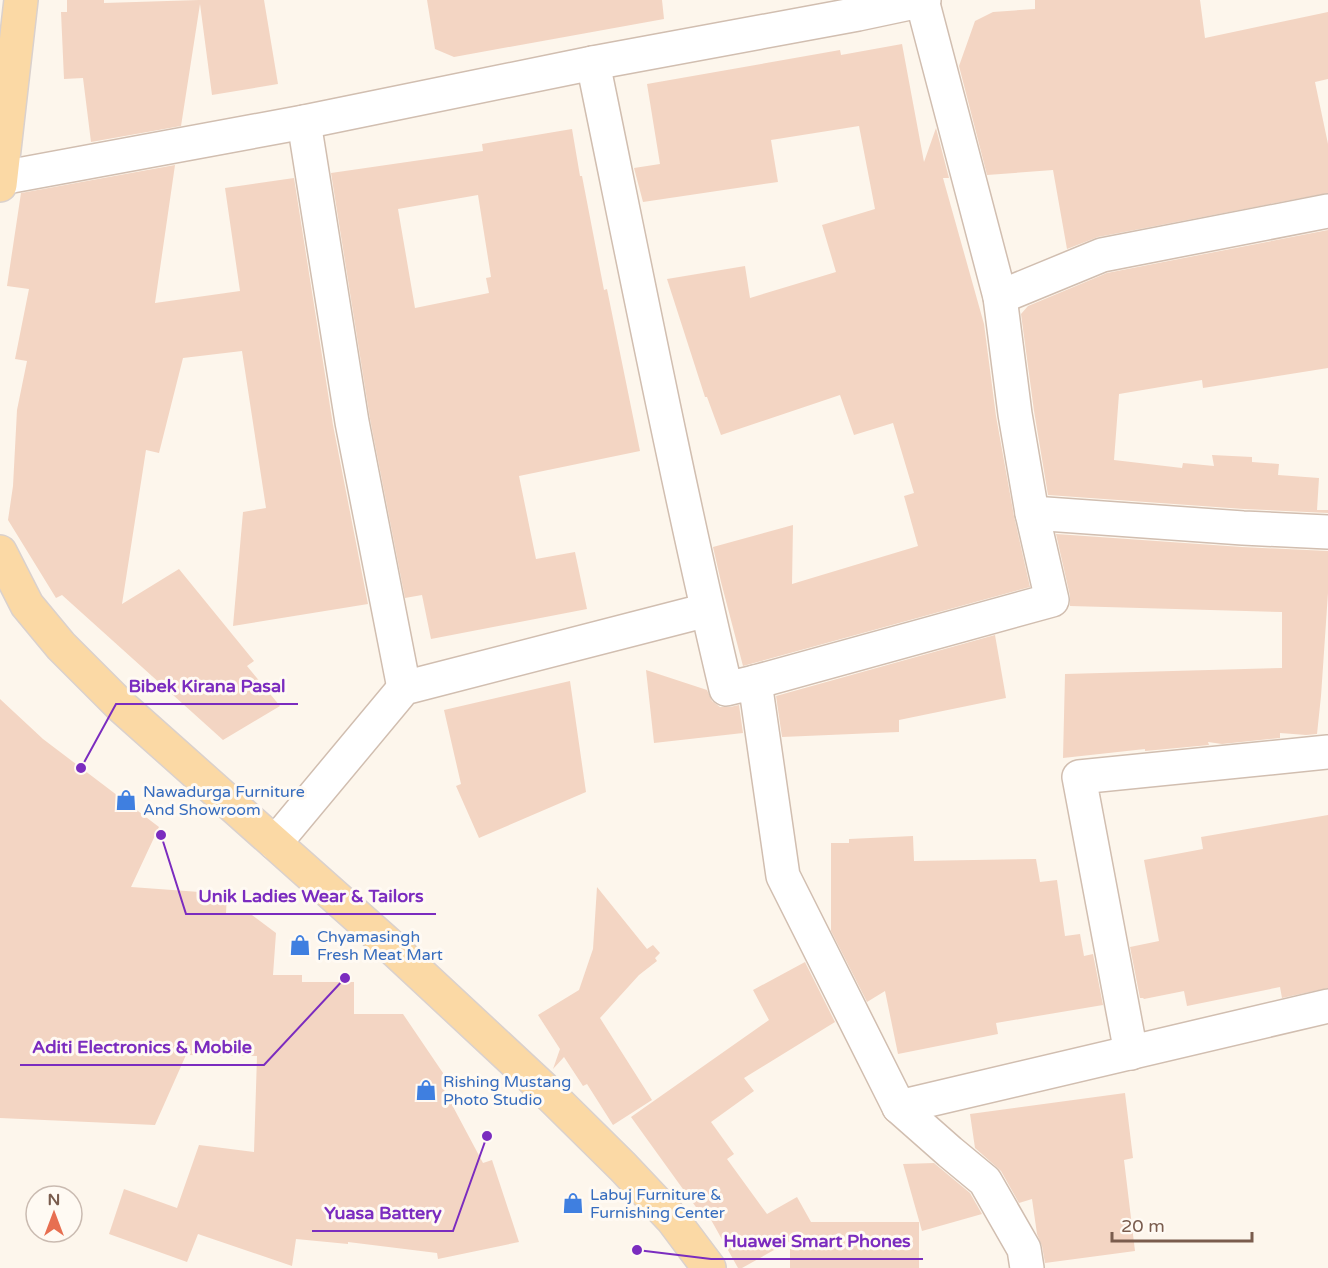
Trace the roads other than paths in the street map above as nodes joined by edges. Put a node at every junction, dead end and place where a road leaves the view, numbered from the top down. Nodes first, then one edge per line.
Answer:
1 (21, 0) edge
2 (923, 0) edge
3 (855, 7) edge
4 (593, 63) junction
5 (304, 122) junction
6 (1, 182) edge
7 (1328, 211) edge
8 (1000, 297) junction
9 (1032, 513) junction
10 (1328, 532) edge
11 (0, 552) edge
12 (707, 610) junction
13 (755, 682) junction
14 (404, 688) junction
15 (1328, 752) edge
16 (275, 843) junction
17 (1328, 1006) edge
18 (1131, 1053) junction
19 (899, 1107) junction
20 (709, 1268) edge
21 (1027, 1268) edge

1 - 6 main road
2 - 3 street
2 - 8 street
3 - 4 street
4 - 5 street
4 - 12 street
5 - 6 street
5 - 14 street
7 - 8 street
8 - 9 street
9 - 10 street
9 - 13 street
11 - 16 main road
12 - 13 street
12 - 14 street
13 - 19 street
14 - 16 street
15 - 18 street
16 - 20 main road
17 - 18 street
18 - 19 street
19 - 21 street

